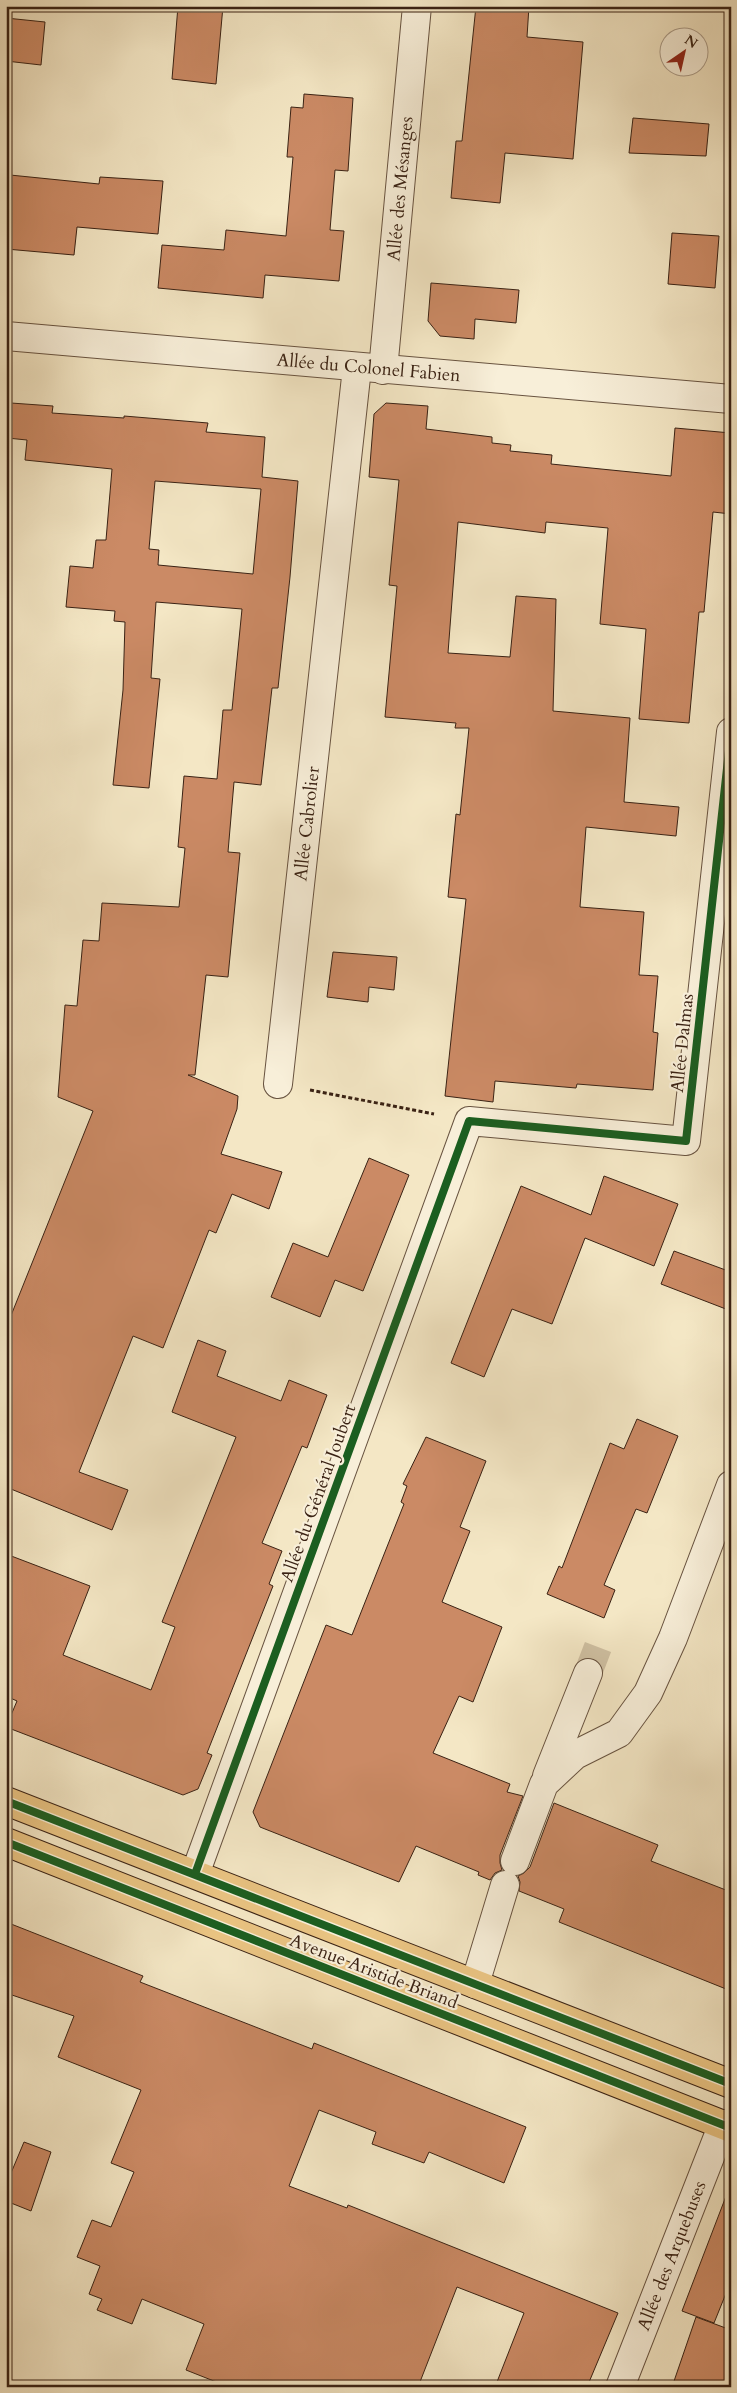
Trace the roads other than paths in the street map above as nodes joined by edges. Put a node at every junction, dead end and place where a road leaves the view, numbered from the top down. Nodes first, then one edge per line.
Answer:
1 (417, 6) edge
2 (6, 336) edge
3 (370, 369) junction
4 (731, 399) edge
5 (731, 732) edge
6 (278, 1084) road end
7 (469, 1121) joint
8 (731, 1485) edge
9 (588, 1673) tunnel mouth
10 (544, 1784) junction
11 (6, 1801) edge
12 (6, 1842) edge
13 (515, 1861) dead end
14 (195, 1874) junction
15 (505, 1885) dead end
16 (475, 1984) junction
17 (731, 2084) edge
18 (727, 2126) edge
19 (620, 2387) edge

1 - 3 street, Allée des Mésanges
2 - 3 street, Allée du Colonel Fabien
3 - 4 street, Allée du Colonel Fabien
3 - 6 street, Allée Cabrolier
5 - 7 street, Allée Dalmas
7 - 14 street, Allée du Général Joubert
8 - 10 street
9 - 10 street
10 - 13 street
11 - 14 main road, Avenue Aristide Briand
12 - 18 main road, Avenue Aristide Briand
14 - 16 main road, Avenue Aristide Briand
15 - 16 street
16 - 17 main road, Avenue Aristide Briand
18 - 19 street, Allée des Arquebuses

